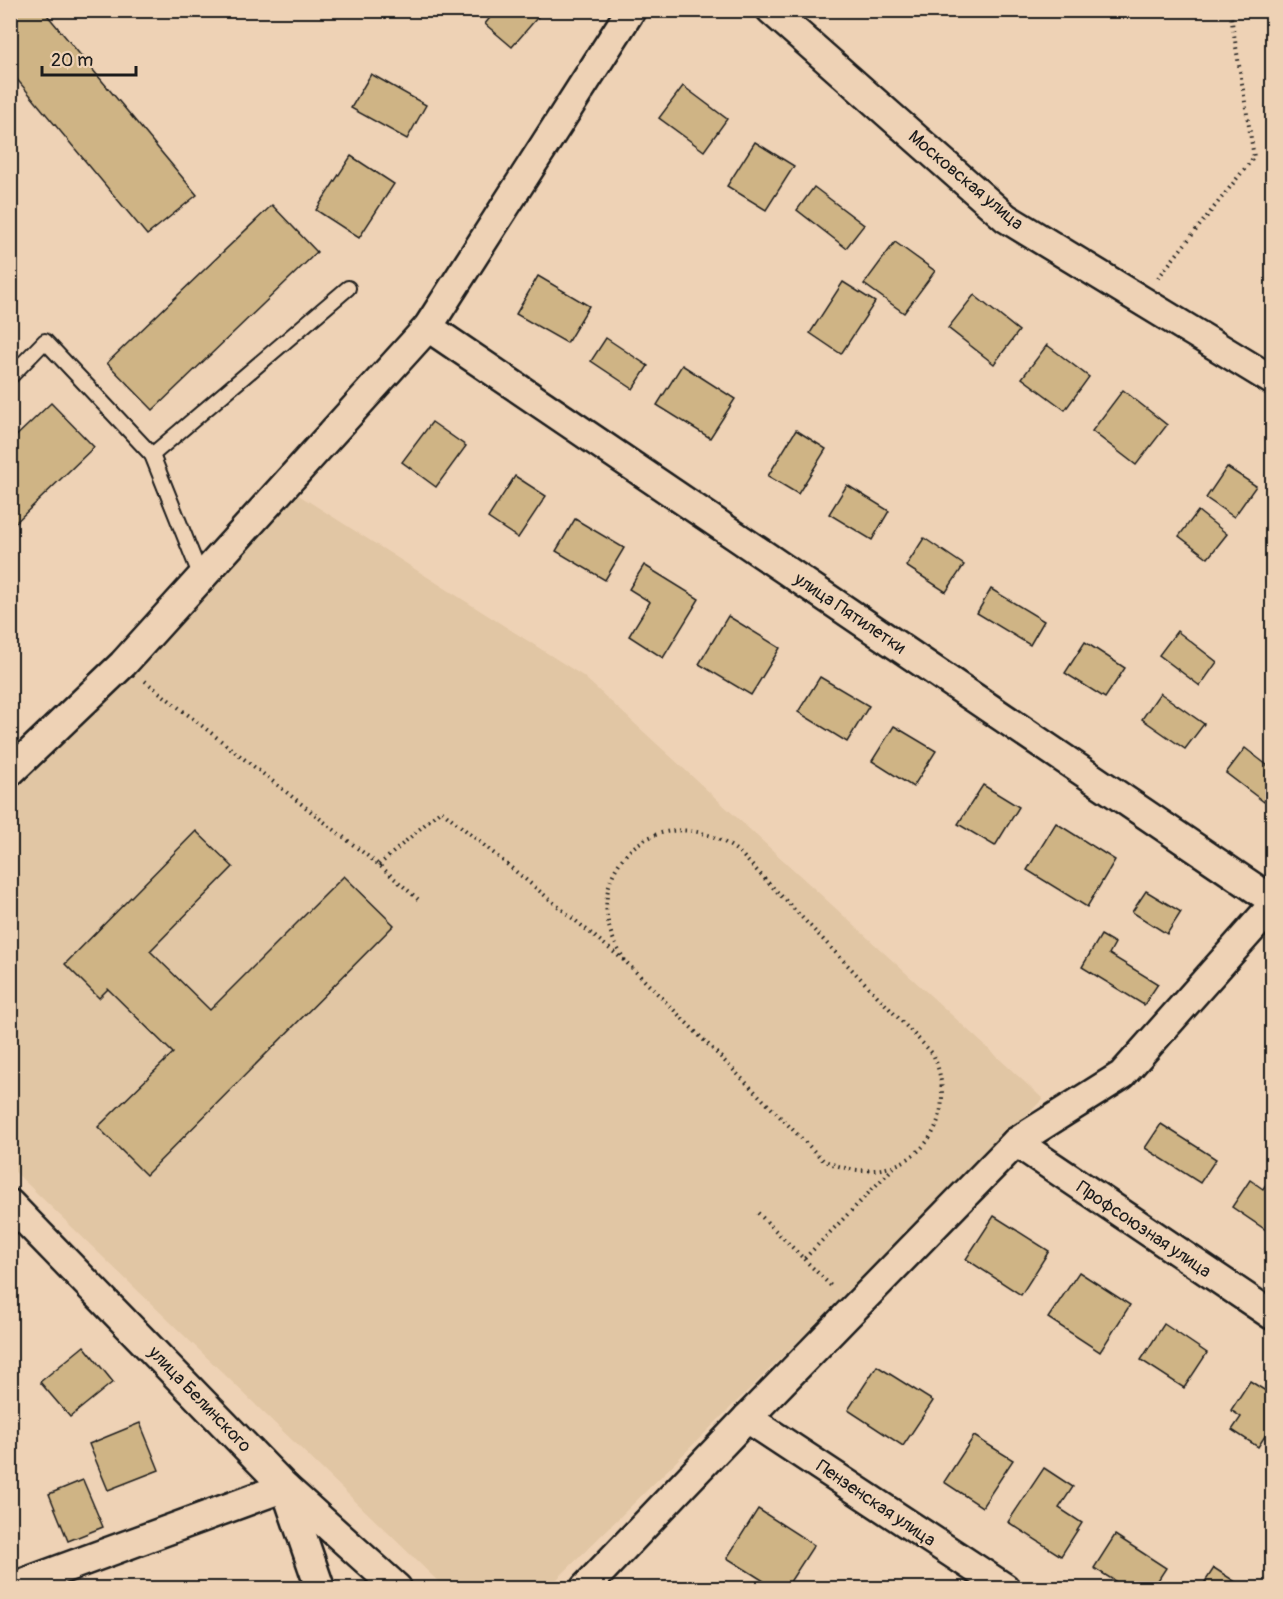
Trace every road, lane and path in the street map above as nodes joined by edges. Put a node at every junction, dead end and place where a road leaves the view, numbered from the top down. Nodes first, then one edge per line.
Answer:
1 (631, 10) edge
2 (771, 10) edge
3 (1230, 10) edge
4 (348, 288) dead end
5 (1141, 300) junction
6 (428, 327) junction
7 (10, 377) edge
8 (1272, 380) edge
9 (152, 455) junction
10 (201, 577) junction
11 (123, 664) junction
12 (10, 772) edge
13 (379, 866) junction
14 (419, 900) dead end
15 (1272, 900) edge
16 (1272, 906) edge
17 (627, 963) junction
18 (1016, 1142) junction
19 (896, 1166) junction
20 (10, 1204) edge
21 (758, 1213) dead end
22 (804, 1259) junction
23 (834, 1290) dead end
24 (1272, 1315) edge
25 (747, 1418) junction
26 (285, 1487) junction
27 (10, 1588) edge
28 (320, 1588) edge
29 (397, 1588) edge
30 (585, 1588) edge
31 (1005, 1588) edge

1 - 6 street
2 - 5 street, Московская улица
3 - 5 path
4 - 9 lane
5 - 8 street, Московская улица
6 - 10 street
6 - 15 street, улица Пятилетки
7 - 9 lane
9 - 10 lane
10 - 11 street
11 - 12 street
11 - 13 path
13 - 14 path
13 - 17 path
16 - 18 street
17 - 19 path
17 - 19 path
18 - 24 street, Профсоюзная улица
18 - 25 street
19 - 22 path
20 - 26 street, улица Белинского
21 - 22 path
22 - 23 path
25 - 30 street
25 - 31 street, Пензенская улица
26 - 27 street
26 - 28 street
26 - 29 street, улица Белинского

